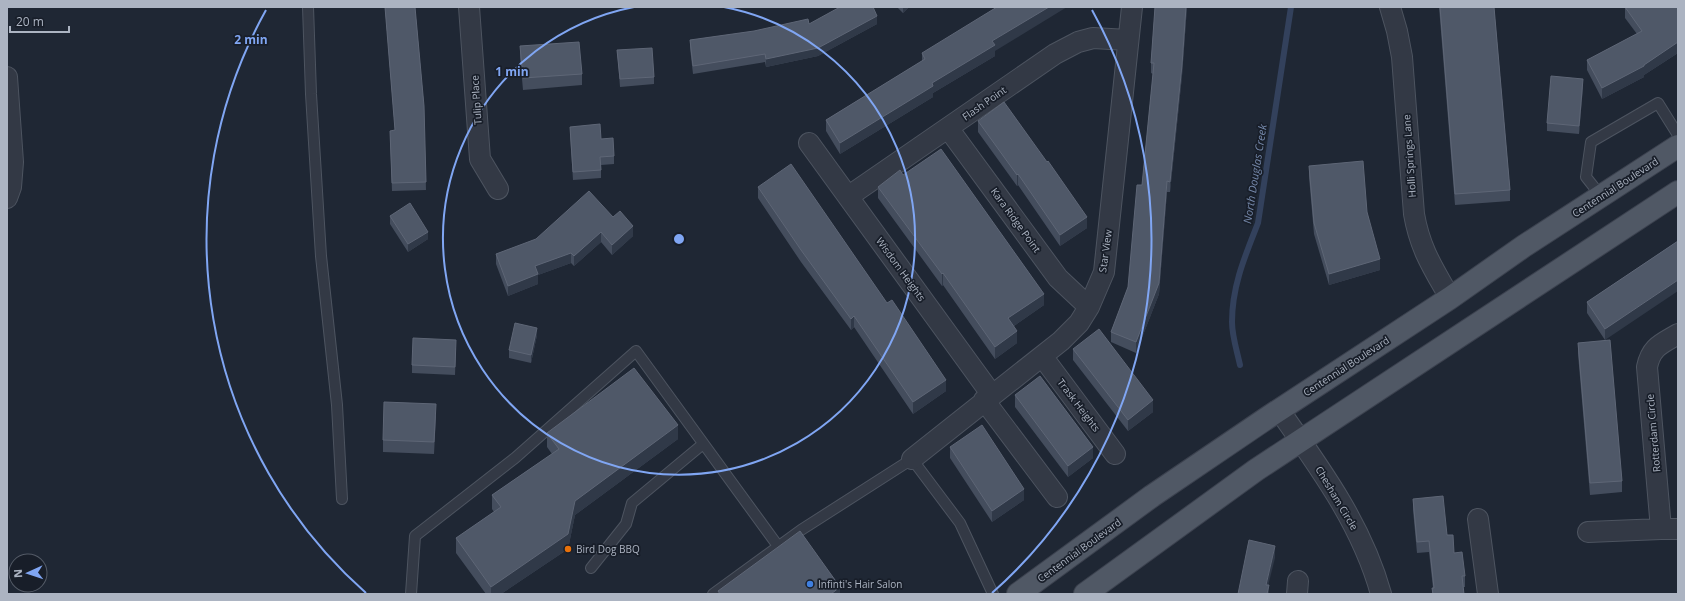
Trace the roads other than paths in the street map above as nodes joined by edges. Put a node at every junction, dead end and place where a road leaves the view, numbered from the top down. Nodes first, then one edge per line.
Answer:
1 (308, 7) edge
2 (469, 7) edge
3 (473, 7) edge
4 (1132, 7) edge
5 (1390, 7) edge
6 (1128, 40) junction
7 (7, 77) edge
8 (948, 128) junction
9 (1678, 136) edge
10 (809, 143) dead end
11 (1678, 146) edge
12 (498, 189) dead end
13 (1678, 192) edge
14 (849, 196) junction
15 (1601, 196) junction
16 (7, 198) edge
17 (1450, 298) junction
18 (1089, 307) junction
19 (1678, 334) edge
20 (1042, 356) junction
21 (988, 398) junction
22 (1273, 414) junction
23 (1301, 441) junction
24 (704, 444) junction
25 (1115, 454) dead end
26 (912, 459) junction
27 (1057, 497) dead end
28 (342, 499) dead end
29 (1478, 519) dead end
30 (1670, 529) edge
31 (1588, 532) dead end
32 (778, 546) junction
33 (591, 568) dead end
34 (411, 594) edge
35 (713, 594) edge
36 (993, 594) edge
37 (1018, 594) edge
38 (1085, 594) edge
39 (1381, 594) edge
40 (1488, 594) edge

1 - 28 lane
2 - 3 street
2 - 12 street, Tulip Place
4 - 6 street, Star View
5 - 17 street, Holli Springs Lane
6 - 8 street, Flash Point
6 - 18 street, Star View
7 - 16 street
8 - 14 street, Flash Point
8 - 18 street, Kara Ridge Point
9 - 15 lane
10 - 14 street, Wisdom Heights
11 - 15 main road, Centennial Boulevard
13 - 23 main road
14 - 21 street, Wisdom Heights
15 - 17 main road, Centennial Boulevard
17 - 22 main road, Centennial Boulevard
18 - 20 street, Star View
19 - 30 street, Rotterdam Circle
20 - 21 street, Star View
20 - 25 street, Trask Heights
21 - 26 street, Star View
21 - 27 street, Wisdom Heights
22 - 23 street, Chesham Circle
22 - 37 main road, Centennial Boulevard
23 - 38 main road
23 - 39 street, Chesham Circle
24 - 32 lane
24 - 33 lane
24 - 34 lane
26 - 32 lane
26 - 36 lane
29 - 40 street
30 - 31 street
32 - 35 lane

